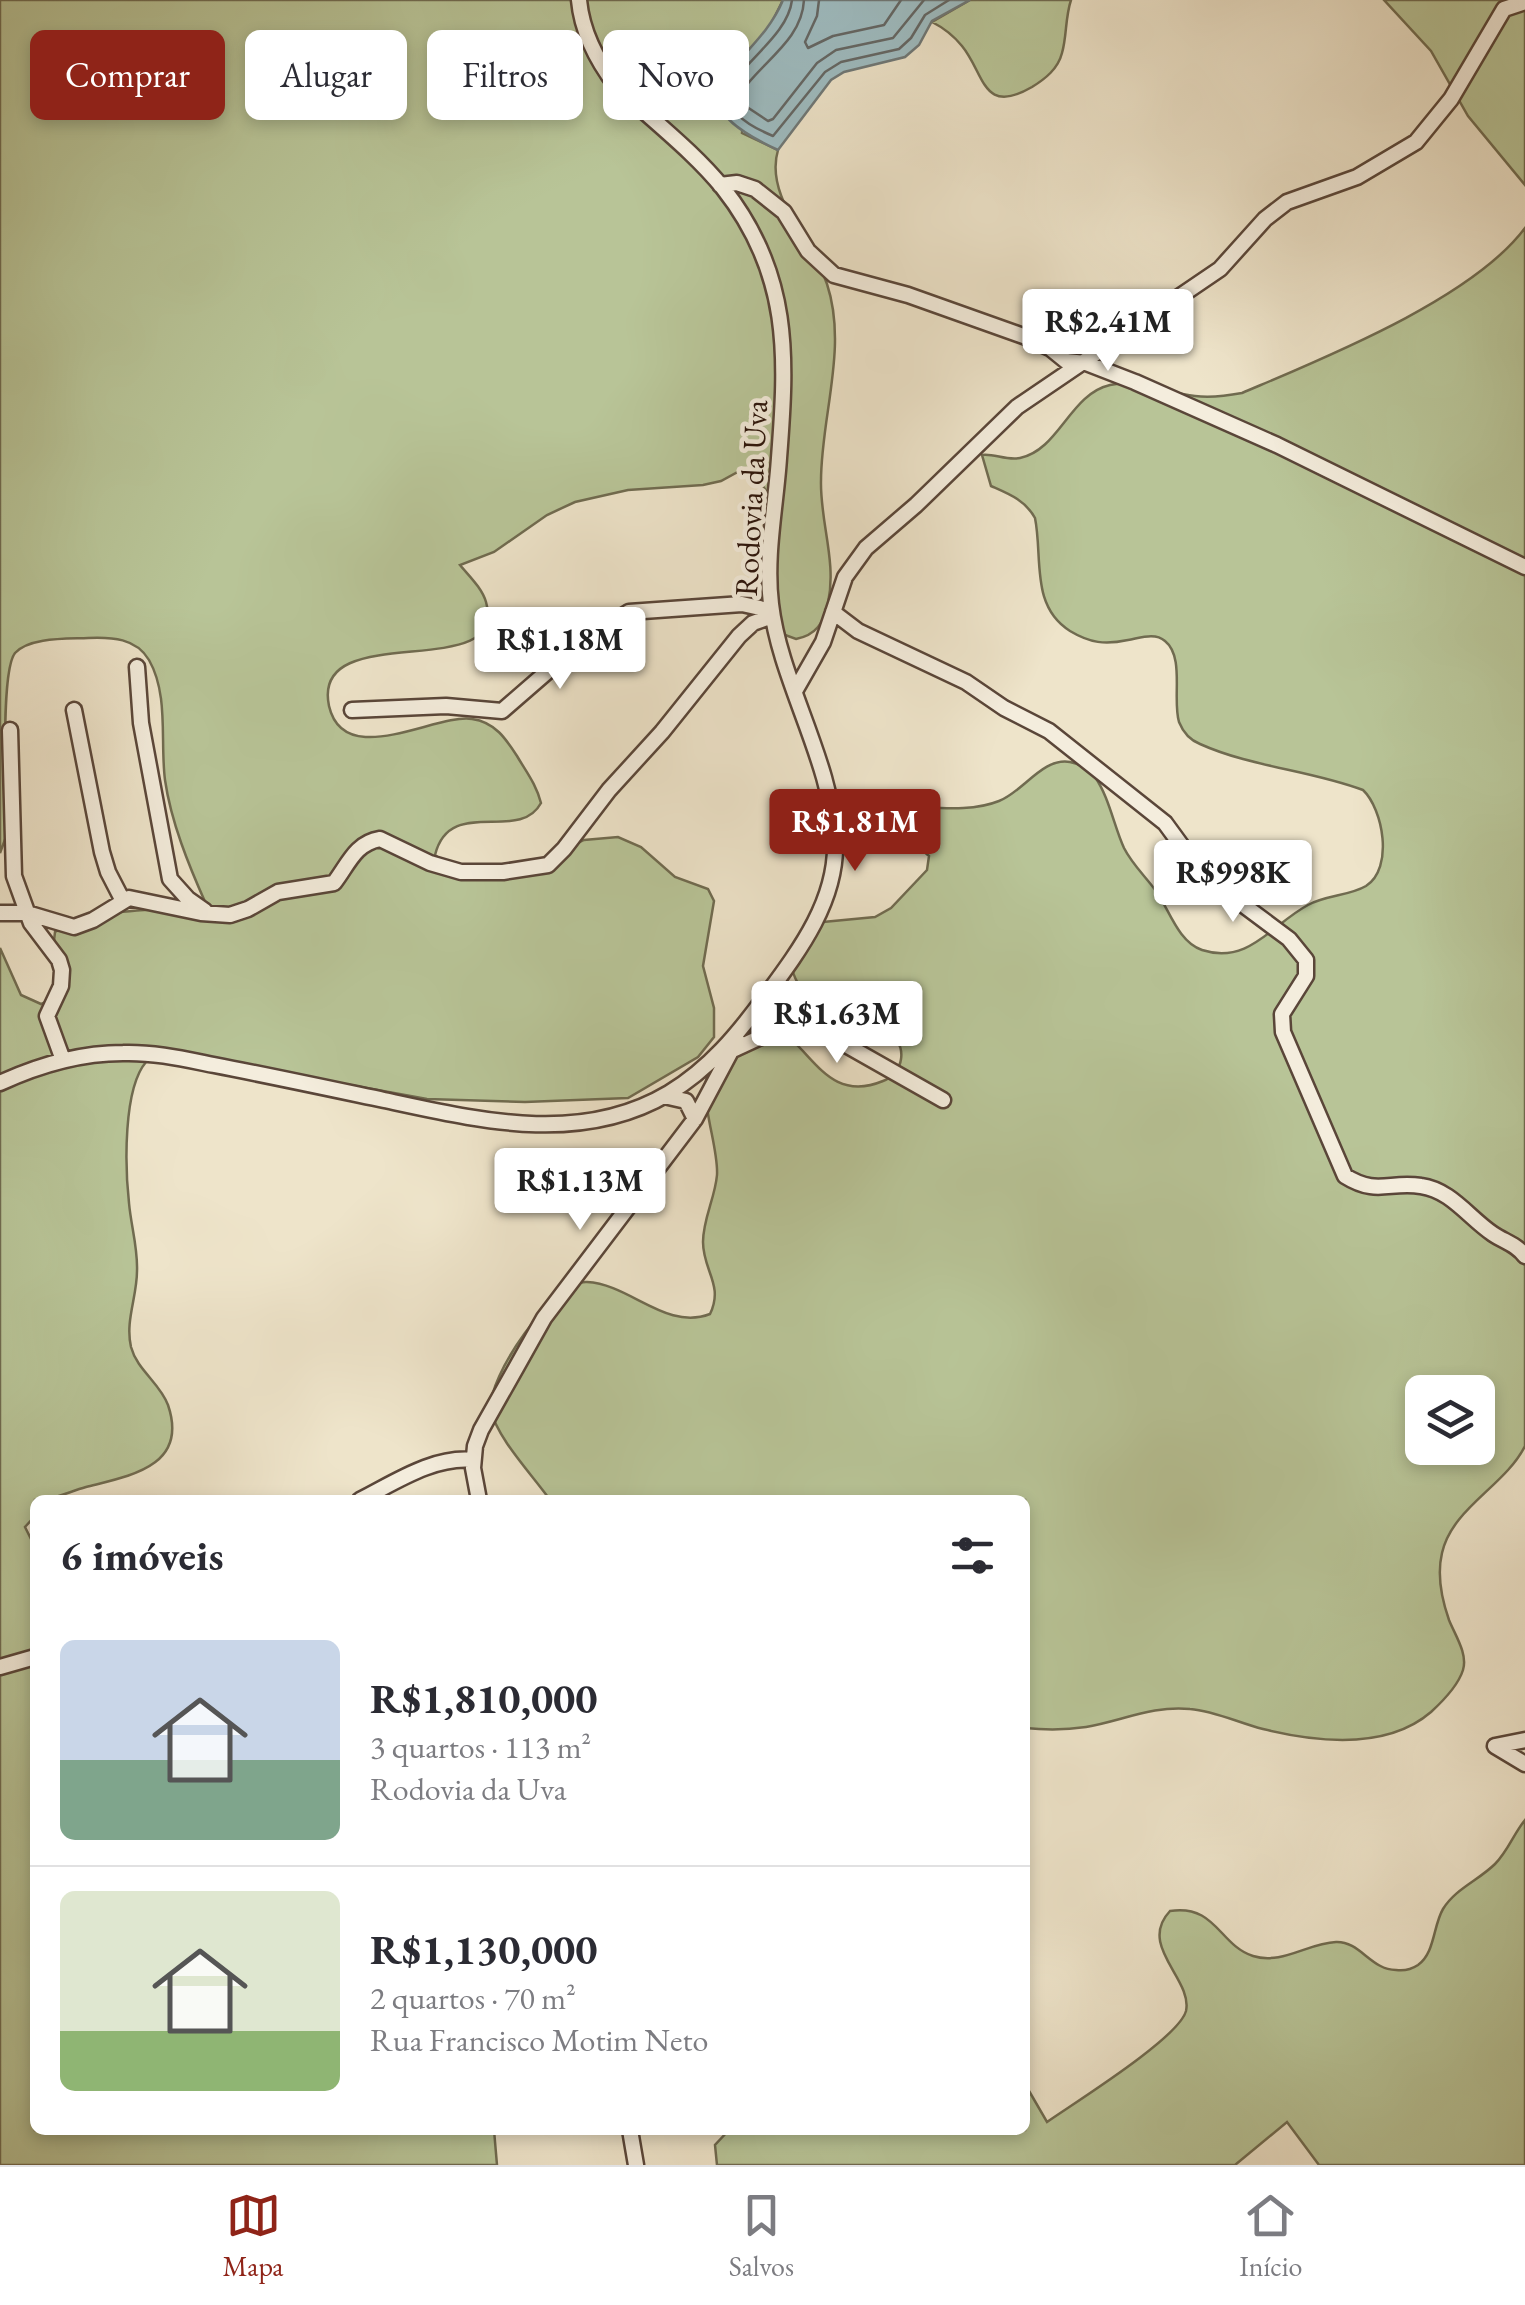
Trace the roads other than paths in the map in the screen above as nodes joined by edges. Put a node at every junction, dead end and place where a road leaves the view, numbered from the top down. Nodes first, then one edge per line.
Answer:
1 (580, 0) edge
2 (1525, 2) edge
3 (720, 185) junction
4 (1086, 363) junction
5 (1525, 568) edge
6 (833, 612) junction
7 (772, 616) junction
8 (137, 666) dead end
9 (795, 691) junction
10 (74, 710) dead end
11 (352, 710) dead end
12 (10, 730) dead end
13 (0, 867) edge
14 (14, 876) junction
15 (122, 900) junction
16 (0, 913) edge
17 (27, 914) junction
18 (210, 914) junction
19 (742, 1028) junction
20 (732, 1050) junction
21 (62, 1060) junction
22 (0, 1083) edge
23 (664, 1096) junction
24 (943, 1100) dead end
25 (695, 1119) junction
26 (1525, 1256) edge
27 (473, 1460) junction
28 (370, 1495) edge
29 (478, 1495) edge
30 (30, 1658) edge
31 (0, 1667) edge
32 (1525, 1740) edge
33 (1525, 1764) edge
34 (631, 2135) edge
35 (636, 2165) edge

1 - 3 street, Rodovia da Uva
2 - 4 street
3 - 4 street
3 - 7 street, Rodovia da Uva
4 - 5 street
4 - 6 street
6 - 9 street
6 - 26 street
7 - 9 street, Rodovia da Uva
7 - 11 street
7 - 18 street
8 - 18 street
9 - 19 street, Rodovia da Uva
10 - 15 street
12 - 14 street
13 - 14 street
14 - 17 street
15 - 17 street
15 - 18 street
16 - 17 street
17 - 21 street
19 - 20 street
19 - 23 street, Rodovia da Uva
20 - 24 street
20 - 25 street
21 - 22 street, Rodovia da Uva
21 - 23 street, Rodovia da Uva
23 - 25 street
25 - 27 street
27 - 28 street
27 - 29 street
30 - 31 street
32 - 33 street
34 - 35 street

